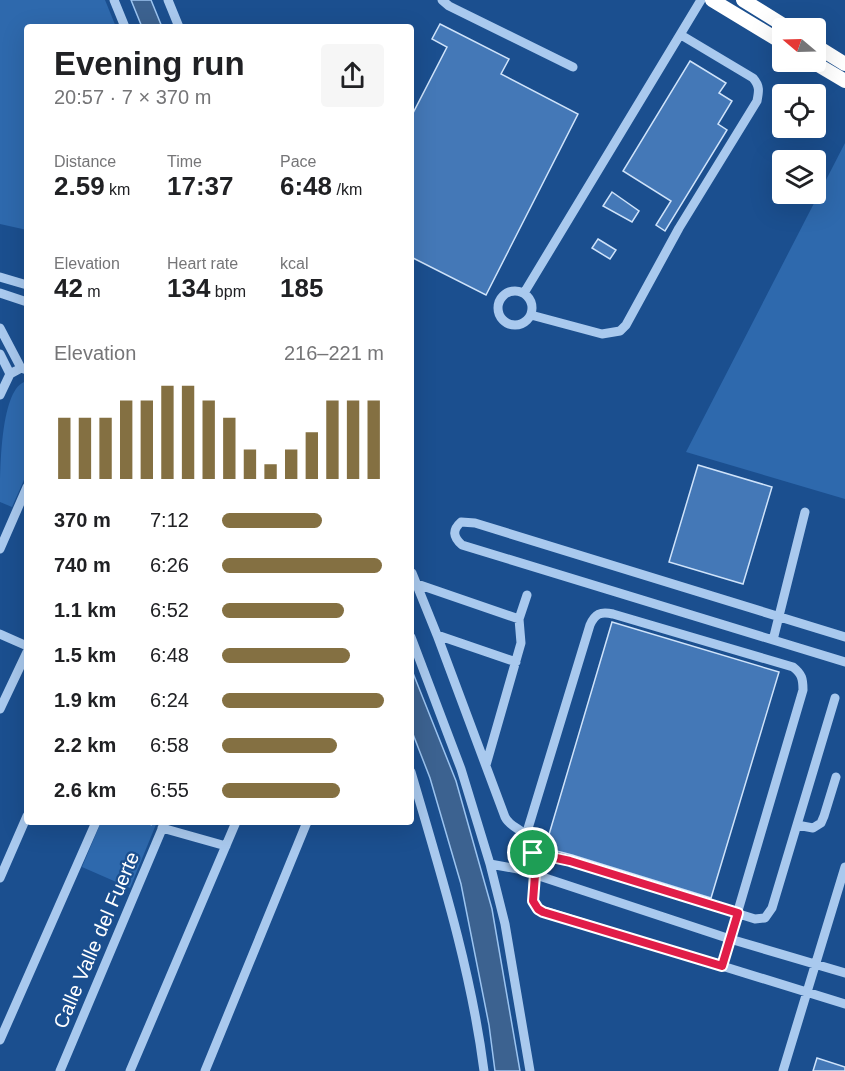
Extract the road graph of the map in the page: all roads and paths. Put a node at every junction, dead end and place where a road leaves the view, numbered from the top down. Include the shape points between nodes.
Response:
1 (114, 0) edge
2 (168, 0) edge
3 (442, 0) edge
4 (701, 0) edge
5 (712, 0) edge
6 (743, 0) edge
7 (772, 18) edge
8 (124, 24) edge
9 (178, 24) edge
10 (681, 35) junction
11 (772, 36) edge
12 (826, 52) edge
13 (845, 64) edge
14 (573, 67) dead end
15 (826, 70) edge
16 (845, 81) edge
17 (2, 277) edge
18 (24, 284) edge
19 (0, 292) edge
20 (524, 293) junction
21 (24, 301) edge
22 (531, 315) junction
23 (0, 328) edge
24 (4, 346) edge
25 (0, 354) edge
26 (24, 369) edge
27 (10, 374) junction
28 (0, 395) edge
29 (24, 494) edge
30 (805, 512) dead end
31 (0, 549) edge
32 (414, 577) edge
33 (417, 584) junction
34 (527, 595) dead end
35 (779, 617) junction
36 (519, 619) junction
37 (0, 634) edge
38 (437, 635) junction
39 (845, 637) edge
40 (773, 640) junction
41 (24, 645) edge
42 (414, 645) edge
43 (24, 658) edge
44 (516, 662) junction
45 (845, 662) edge
46 (835, 698) dead end
47 (0, 706) edge
48 (486, 765) junction
49 (836, 777) dead end
50 (414, 782) edge
51 (24, 823) edge
52 (95, 825) edge
53 (163, 825) edge
54 (235, 825) edge
55 (306, 825) edge
56 (797, 825) junction
57 (526, 836) junction
58 (226, 846) junction
59 (533, 853) junction
60 (490, 864) junction
61 (845, 867) edge
62 (535, 875) junction
63 (0, 878) edge
64 (738, 913) junction
65 (730, 939) junction
66 (816, 964) junction
67 (722, 966) junction
68 (845, 973) edge
69 (807, 992) junction
70 (845, 1004) edge
71 (0, 1040) edge
72 (60, 1071) edge
73 (130, 1071) edge
74 (205, 1071) edge
75 (484, 1071) edge
76 (530, 1071) edge
77 (783, 1071) edge

1 - 8 street
2 - 9 street
3 - 14 street
4 - 10 street
5 - 11 highway
6 - 7 highway
10 - 20 street
10 - 22 street via 753,78 758,83 757,101 620,331 602,334
12 - 13 highway
15 - 16 highway
17 - 18 street
17 - 19 street
19 - 21 street
20 - 22 street via 532,303
20 - 22 street via 507,293 499,302 498,314 511,326 523,324
23 - 24 street
24 - 26 street
25 - 27 street
26 - 27 street
27 - 28 street
29 - 31 street
30 - 35 street
32 - 33 street
33 - 36 street
33 - 38 street
34 - 36 street
35 - 39 street
35 - 40 street
35 - 40 street via 475,523 461,522 454,533 462,545
36 - 44 street via 522,643
37 - 41 street
38 - 44 street
38 - 48 street
40 - 45 street
42 - 60 street via 461,769
43 - 47 street
44 - 48 street
46 - 56 street
48 - 57 street via 507,822
49 - 56 street via 821,823 813,828
50 - 75 street via 475,1008
51 - 63 street
52 - 71 street
53 - 58 street
53 - 72 street, Calle Valle del Fuerte
54 - 58 street
55 - 74 street
56 - 64 street via 769,915 761,920
57 - 59 street
57 - 64 street via 590,625 597,615 613,614 786,664 800,672 803,690
58 - 73 street
59 - 62 street
59 - 64 street
60 - 62 street
60 - 76 street via 505,924
61 - 66 street
62 - 65 street
62 - 67 street via 533,901 543,912
64 - 65 street
65 - 66 street
65 - 67 street
66 - 68 street
66 - 69 street
67 - 69 street
69 - 70 street
69 - 77 street

